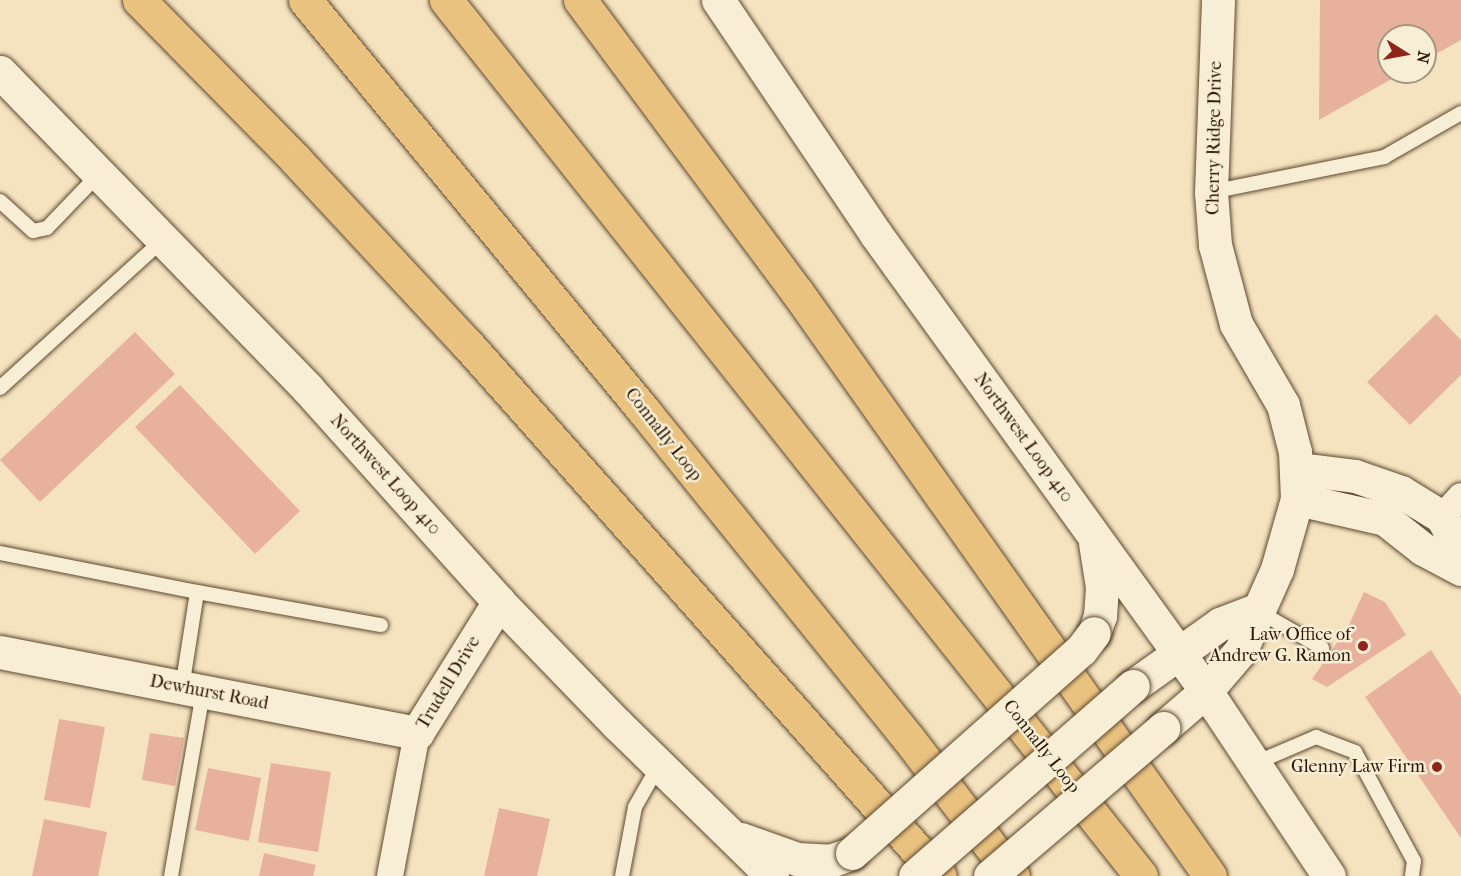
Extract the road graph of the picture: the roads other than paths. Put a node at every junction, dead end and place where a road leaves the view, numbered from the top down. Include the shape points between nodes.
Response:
1 (139, 0) edge
2 (306, 0) edge
3 (446, 0) edge
4 (580, 0) edge
5 (1218, 0) edge
6 (724, 3) edge
7 (0, 72) edge
8 (1461, 113) edge
9 (101, 172) junction
10 (1211, 192) junction
11 (0, 201) edge
12 (164, 238) junction
13 (0, 388) edge
14 (1297, 484) junction
15 (1452, 506) edge
16 (1095, 538) junction
17 (1461, 552) edge
18 (0, 554) edge
19 (1461, 569) edge
20 (197, 592) junction
21 (499, 602) junction
22 (1256, 610) junction
23 (381, 625) dead end
24 (1322, 648) dead end
25 (0, 652) edge
26 (1178, 652) junction
27 (193, 690) junction
28 (1206, 691) junction
29 (417, 733) junction
30 (1253, 764) junction
31 (659, 765) junction
32 (731, 835) junction
33 (171, 876) edge
34 (390, 876) edge
35 (622, 876) edge
36 (772, 876) edge
37 (915, 876) edge
38 (940, 876) edge
39 (990, 876) edge
40 (1013, 876) edge
41 (1141, 876) edge
42 (1210, 876) edge
43 (1329, 876) edge
44 (1412, 876) edge

1 - 38 highway via 296,160 468,345
2 - 40 highway, Connally Loop via 637,401 908,738
3 - 41 highway, Connally Loop
4 - 42 highway via 797,292
5 - 10 main road, Cherry Ridge Drive
6 - 16 main road, Northwest Loop 410 via 875,233
7 - 9 main road, Northwest Loop 410
8 - 10 lane via 1384,157
9 - 11 lane via 47,228 33,231
9 - 12 main road, Northwest Loop 410
10 - 14 main road, Cherry Ridge Drive via 1215,245 1225,293 1236,324 1283,405
12 - 13 lane
12 - 21 main road, Northwest Loop 410 via 308,389
14 - 15 main road via 1379,482
14 - 19 main road via 1385,519 1423,549
14 - 22 main road, Cherry Ridge Drive via 1277,569
15 - 17 main road
16 - 26 main road, Northwest Loop 410
16 - 32 main road, bridge via 1102,587 1100,616 1081,651 852,853 830,861 797,859
18 - 20 lane
20 - 23 lane
20 - 27 lane
21 - 29 main road, Trudell Drive
21 - 31 main road, Northwest Loop 410
22 - 24 lane
22 - 26 main road via 1220,624
22 - 28 main road, Cherry Ridge Drive via 1241,650
25 - 27 main road, Dewhurst Road
26 - 28 main road, Northwest Loop 410
26 - 37 main road, bridge via 1133,686
27 - 29 main road, Dewhurst Road
27 - 33 lane
28 - 30 main road, Northwest Loop 410
28 - 39 main road, Cherry Ridge Drive, bridge
29 - 34 street, Trudell Drive
30 - 43 main road, Northwest Loop 410
30 - 44 lane via 1316,736 1355,752 1414,861
31 - 32 main road, Northwest Loop 410
31 - 35 lane via 635,807
32 - 36 main road, Northwest Loop 410

